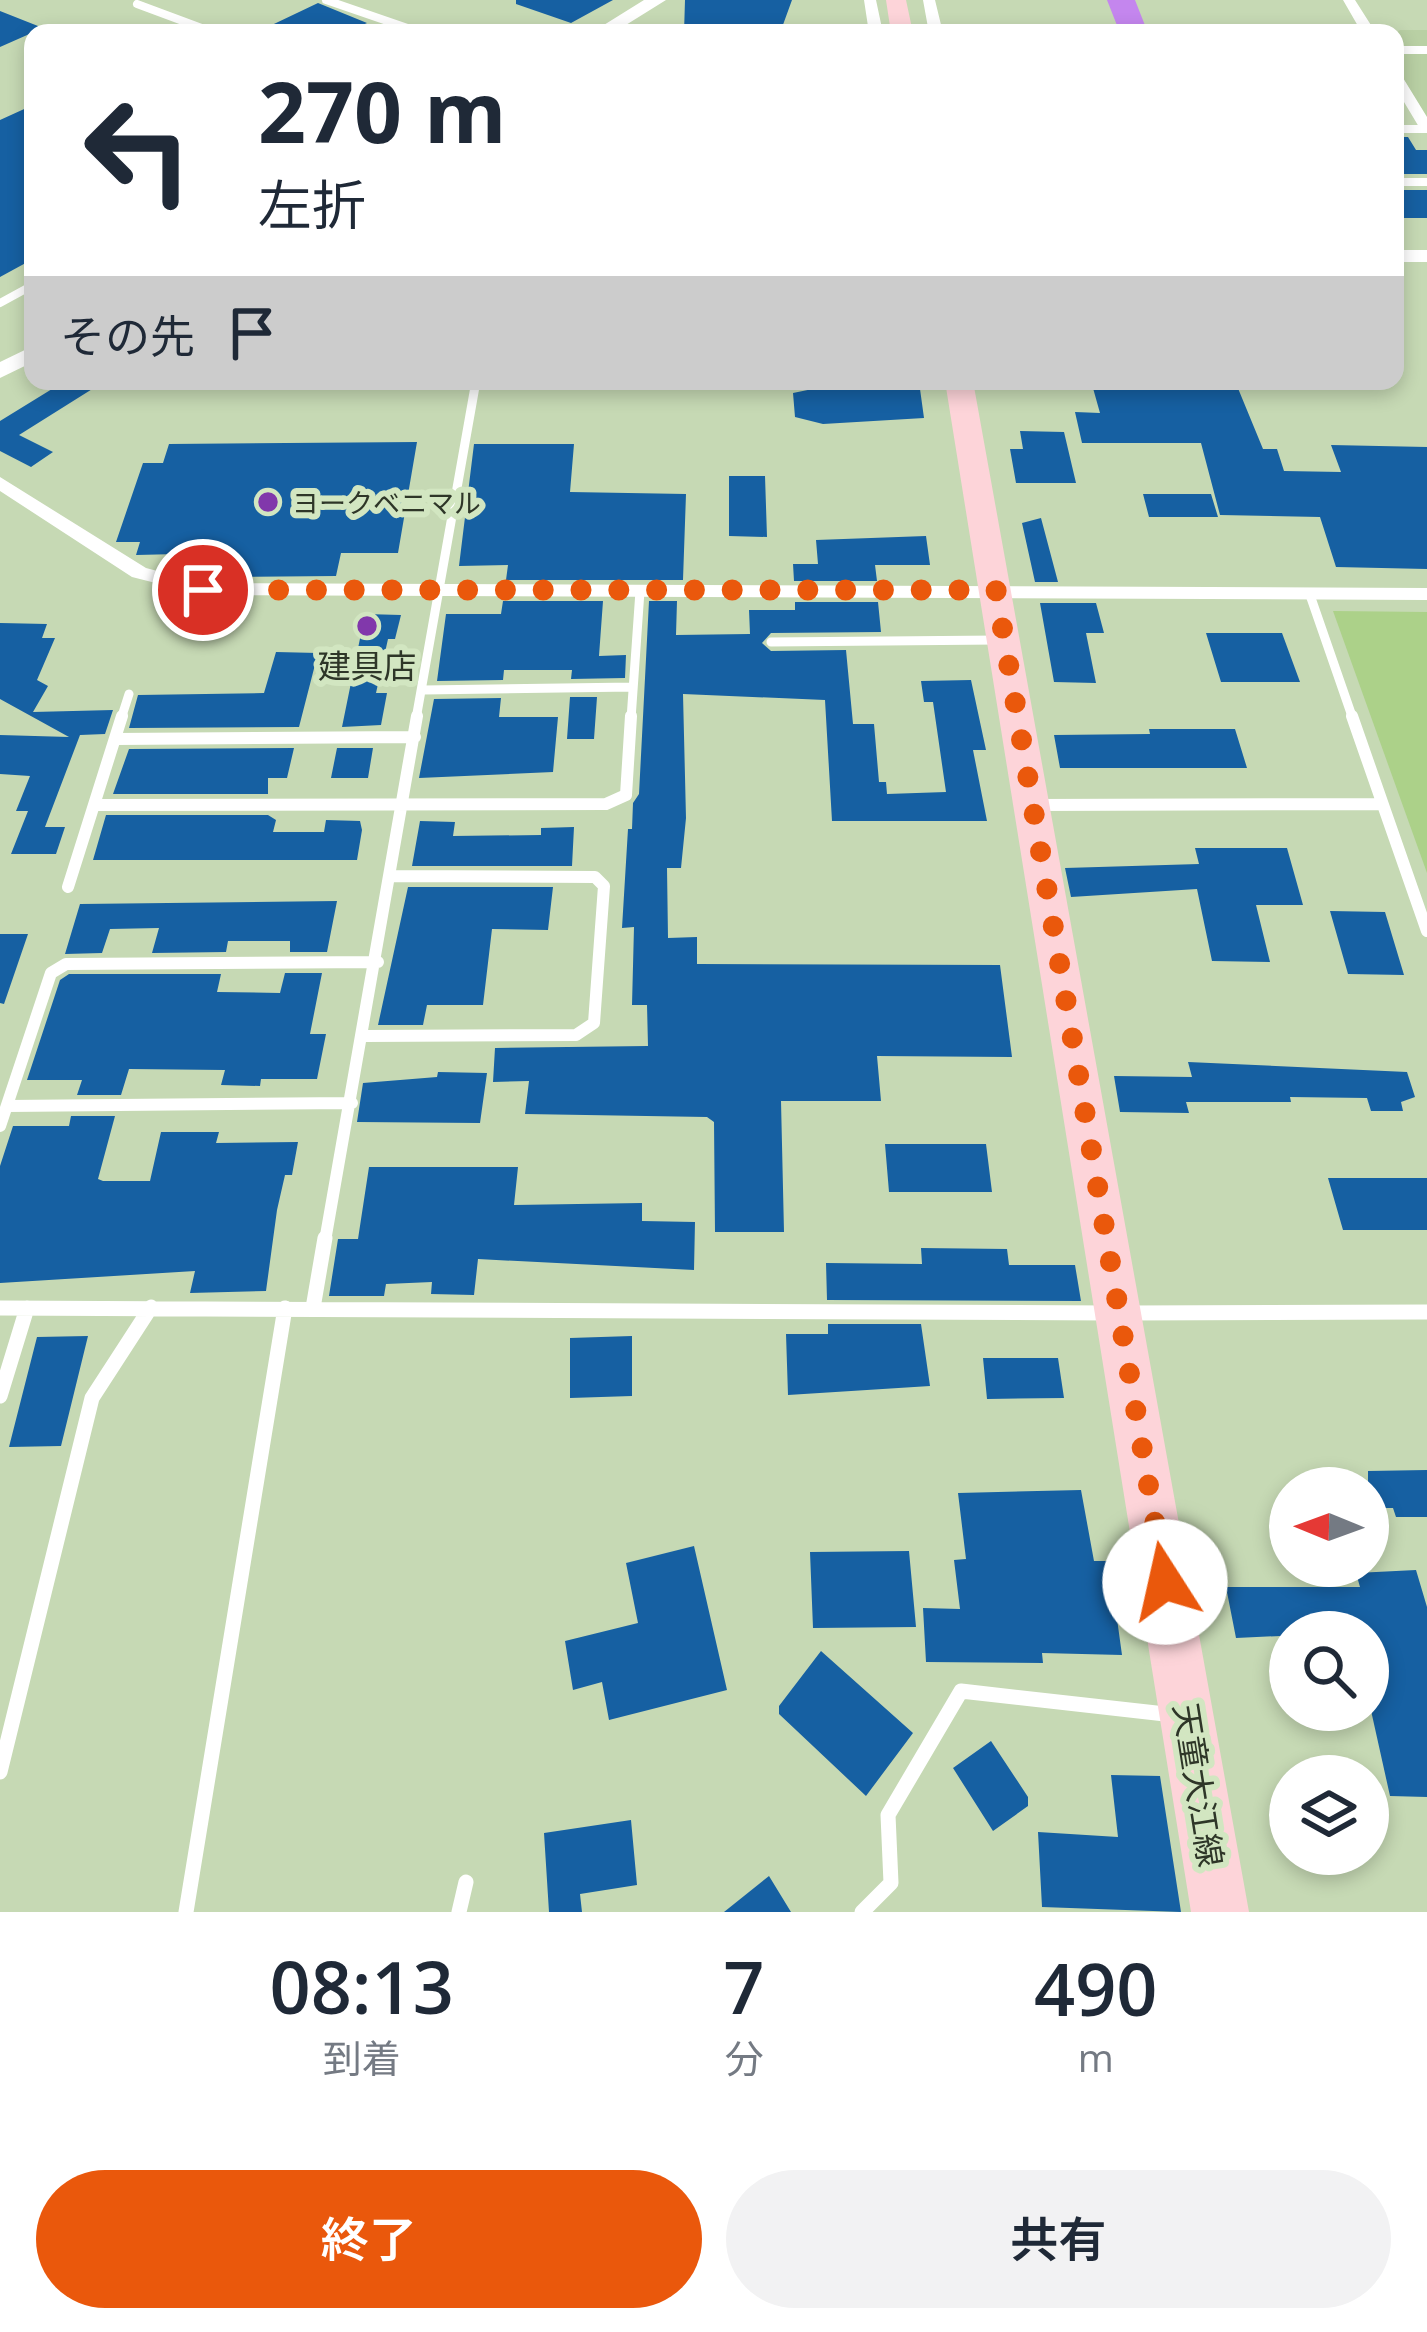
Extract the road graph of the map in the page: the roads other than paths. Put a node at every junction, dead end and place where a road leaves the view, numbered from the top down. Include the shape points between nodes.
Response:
1 (326, 0) edge
2 (645, 2) edge
3 (136, 4) dead end
4 (190, 24) edge
5 (396, 24) edge
6 (613, 24) edge
7 (1404, 92) edge
8 (1427, 129) edge
9 (474, 390) edge
10 (961, 390) edge
11 (0, 483) edge
12 (996, 590) junction
13 (439, 591) junction
14 (640, 591) junction
15 (1427, 594) edge
16 (1310, 595) junction
17 (1004, 640) junction
18 (772, 642) dead end
19 (633, 687) junction
20 (424, 690) junction
21 (129, 694) dead end
22 (415, 737) junction
23 (115, 739) junction
24 (1382, 804) junction
25 (95, 805) junction
26 (404, 805) junction
27 (1033, 805) junction
28 (393, 876) junction
29 (68, 887) dead end
30 (1427, 931) edge
31 (377, 962) junction
32 (364, 1036) junction
33 (352, 1103) junction
34 (7, 1106) junction
35 (0, 1126) edge
36 (151, 1307) junction
37 (285, 1307) junction
38 (0, 1308) edge
39 (27, 1308) junction
40 (313, 1308) junction
41 (1427, 1312) edge
42 (1118, 1313) junction
43 (0, 1396) edge
44 (1188, 1717) junction
45 (0, 1772) edge
46 (466, 1882) dead end
47 (186, 1912) edge
48 (459, 1912) edge
49 (862, 1912) edge
50 (1220, 1912) edge

1 - 5 lane
2 - 6 street
3 - 4 lane
7 - 8 street
9 - 13 lane
10 - 12 main road, 天童大江線
11 - 13 street via 109,556 176,586
12 - 14 street
12 - 16 street
12 - 17 main road, 天童大江線
13 - 14 street
13 - 20 lane
14 - 19 lane
15 - 16 street
16 - 24 lane
17 - 18 lane
17 - 27 main road, 天童大江線
19 - 20 lane
19 - 26 lane via 626,794 606,804
20 - 22 lane
21 - 23 lane
22 - 23 lane
22 - 26 lane
23 - 25 lane
24 - 27 lane
24 - 30 lane
25 - 26 lane
25 - 29 lane
26 - 28 lane
27 - 42 main road, 天童大江線
28 - 31 lane
28 - 32 lane via 595,877 604,886 594,1022 576,1035
31 - 32 lane
31 - 34 lane via 66,964 51,974
32 - 33 lane
33 - 34 lane
33 - 40 lane
34 - 35 lane
36 - 37 lane
36 - 39 lane
36 - 45 lane via 92,1398
37 - 40 lane
37 - 47 lane
38 - 39 lane
39 - 43 lane
40 - 42 lane
41 - 42 lane
42 - 44 main road, 天童大江線
44 - 49 lane via 961,1691 888,1815 891,1883
44 - 50 main road, 天童大江線
46 - 48 lane

